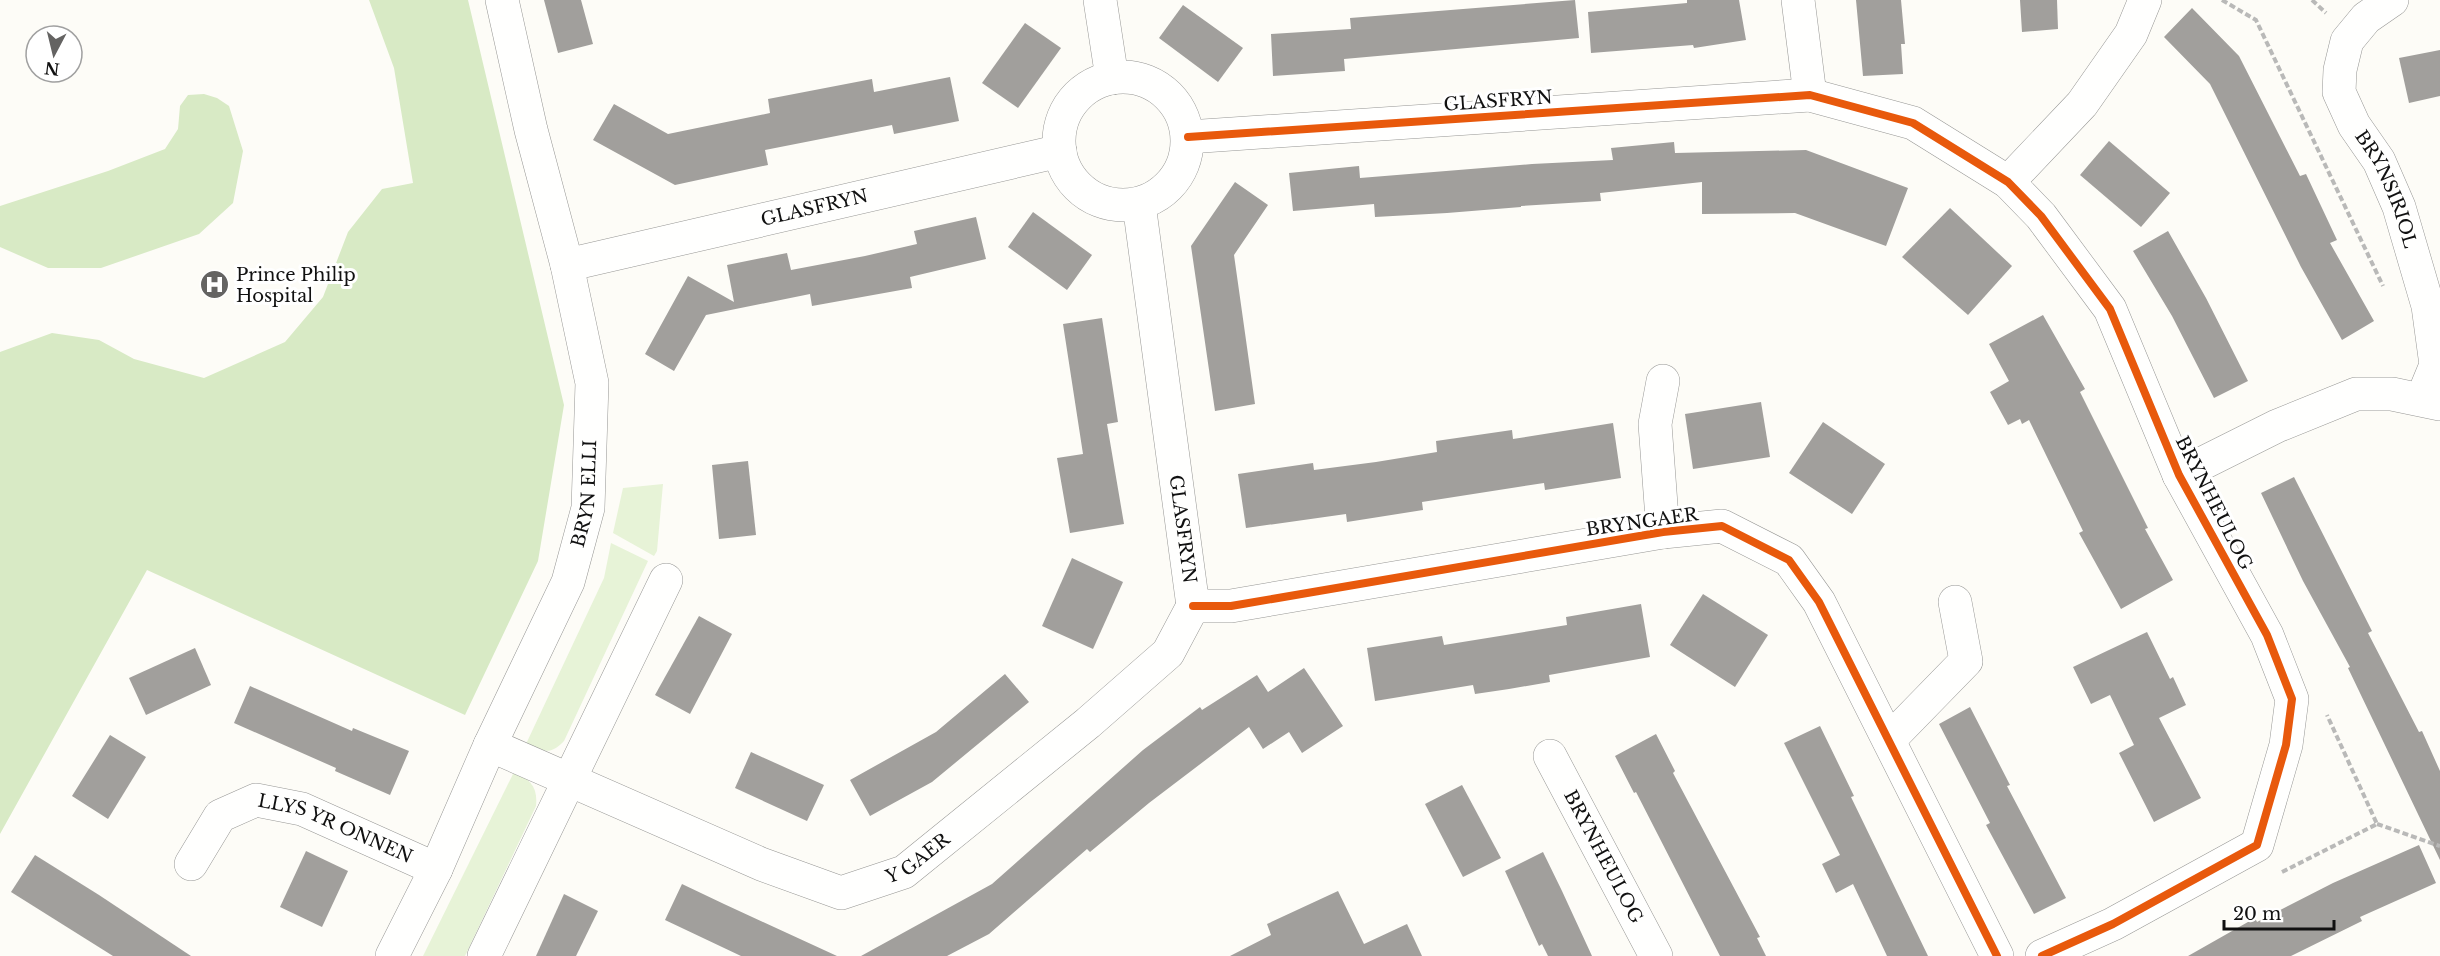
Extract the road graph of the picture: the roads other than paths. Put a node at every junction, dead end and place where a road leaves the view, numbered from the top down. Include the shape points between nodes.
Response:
1 (502, 0) edge
2 (1100, 0) edge
3 (1798, 0) edge
4 (2145, 0) edge
5 (2392, 0) edge
6 (1112, 78) junction
7 (1810, 95) junction
8 (1188, 137) junction
9 (1060, 151) junction
10 (2008, 182) junction
11 (1139, 204) junction
12 (567, 264) junction
13 (2438, 365) edge
14 (1663, 381) dead end
15 (2431, 401) edge
16 (2179, 476) junction
17 (1664, 532) junction
18 (666, 580) dead end
19 (1955, 602) dead end
20 (1193, 606) junction
21 (1889, 740) junction
22 (490, 745) junction
23 (1550, 756) dead end
24 (571, 779) junction
25 (191, 864) dead end
26 (436, 869) junction
27 (392, 956) edge
28 (484, 956) edge
29 (1656, 956) edge
30 (1997, 956) edge
31 (2042, 956) edge

1 - 12 street, BRYN ELLI
2 - 6 street
3 - 7 street
4 - 10 street via 2132,34 2082,104
5 - 13 street, BRYNSIRIOL via 2366,18 2347,41 2339,92 2354,125 2379,161 2399,207 2428,306
6 - 8 street via 1143,79 1163,90 1178,107
6 - 9 street via 1098,81 1073,99 1062,118
7 - 8 street, GLASFRYN
7 - 10 street, BRYNHEULOG via 1913,123
8 - 11 street via 1185,159 1175,180 1159,195
9 - 11 street via 1064,169 1077,187 1096,201 1118,206
9 - 12 street, GLASFRYN
10 - 16 street, BRYNHEULOG via 2041,216 2110,309
11 - 20 street, GLASFRYN
12 - 22 street, BRYN ELLI via 592,383 588,508 568,582
13 - 15 street, BRYNSIRIOL
14 - 17 street via 1655,424
15 - 16 street via 2391,394 2356,394 2277,426
16 - 31 street, BRYNHEULOG via 2267,635 2292,699 2286,745 2257,845 2113,924
17 - 20 street, BRYNGAER via 1231,606
17 - 21 street, BRYNGAER via 1722,526 1789,560 1819,602
18 - 24 street
19 - 21 street via 1966,661
20 - 24 street, Y GAER via 1168,653 1088,723 904,872 841,892 761,864
21 - 30 street, BRYNGAER
22 - 24 street, Y GAER
22 - 26 street, BRYN ELLI
23 - 29 street, BRYNHEULOG
24 - 28 street
25 - 26 street, LLYS YR ONNEN via 220,816 256,800 302,809
26 - 27 street, BRYN ELLI

